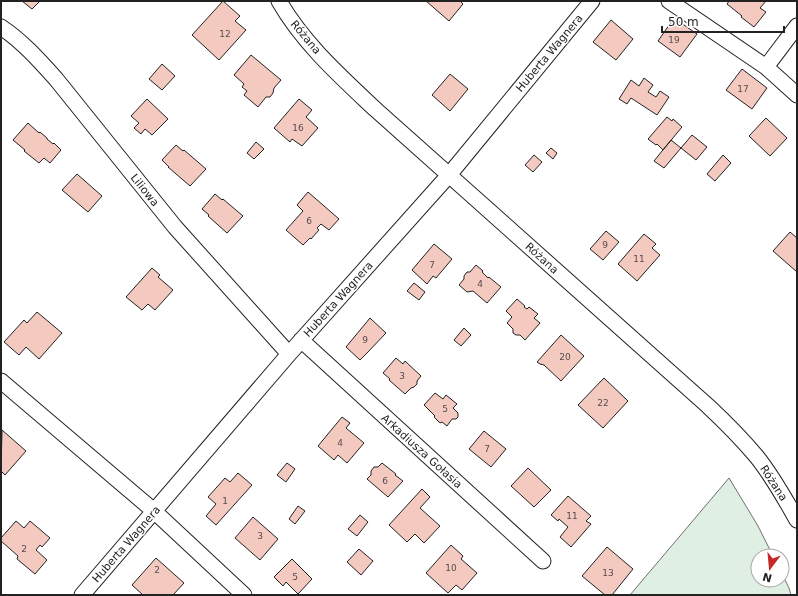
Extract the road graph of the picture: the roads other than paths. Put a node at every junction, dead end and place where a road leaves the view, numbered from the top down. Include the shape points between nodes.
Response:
1 (279, 1) edge
2 (592, 1) edge
3 (669, 1) edge
4 (797, 26) edge
5 (1, 27) edge
6 (766, 67) junction
7 (797, 95) edge
8 (449, 174) junction
9 (300, 340) junction
10 (289, 354) junction
11 (1, 381) edge
12 (154, 511) junction
13 (797, 520) edge
14 (543, 561) dead end
15 (82, 595) edge
16 (244, 595) edge

1 - 8 street, Różana via 306,39 338,74
2 - 8 street, Huberta Wagnera
3 - 6 street
4 - 6 street
5 - 10 street, Liliowa via 38,59 175,226
6 - 7 street
8 - 9 street, Huberta Wagnera
8 - 13 street, Różana via 708,406 757,457
9 - 10 street, Huberta Wagnera
9 - 14 street, Arkadiusza Gołasia
10 - 12 street, Huberta Wagnera
11 - 12 street
12 - 15 street, Huberta Wagnera
12 - 16 street

